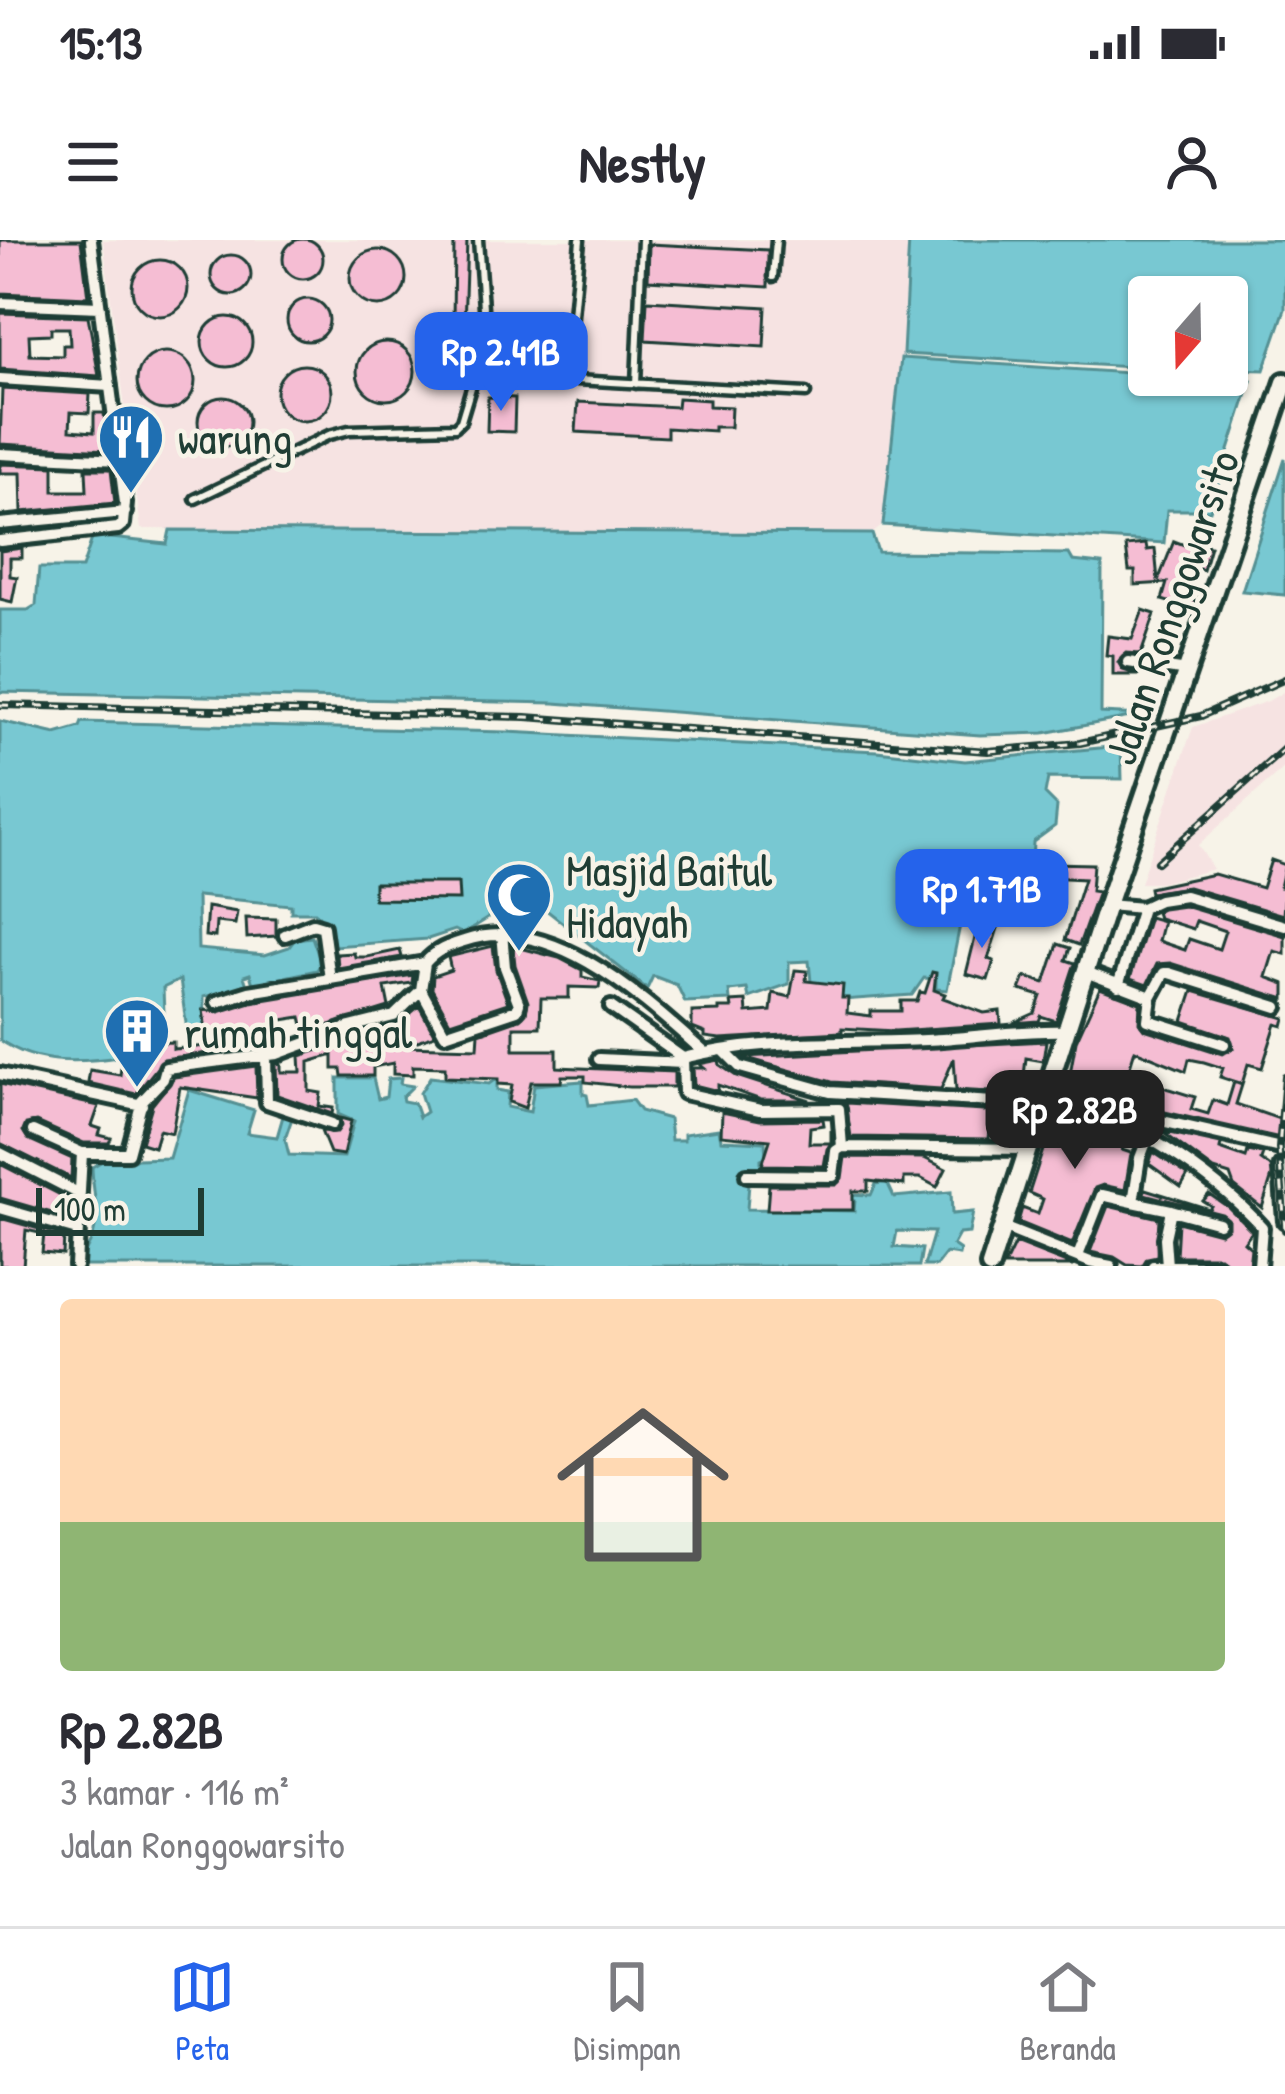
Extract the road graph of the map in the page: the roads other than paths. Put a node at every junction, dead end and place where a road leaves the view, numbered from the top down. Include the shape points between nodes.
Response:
1 (91, 240) edge
2 (478, 240) edge
3 (580, 240) edge
4 (642, 240) edge
5 (776, 240) edge
6 (773, 278) dead end
7 (0, 303) edge
8 (100, 308) junction
9 (488, 375) junction
10 (0, 379) edge
11 (567, 380) junction
12 (1285, 382) edge
13 (636, 384) junction
14 (110, 386) junction
15 (806, 393) dead end
16 (0, 454) edge
17 (119, 460) junction
18 (195, 499) dead end
19 (125, 512) junction
20 (0, 524) edge
21 (0, 542) edge
22 (1128, 662) dead end
23 (1187, 671) junction
24 (1107, 905) junction
25 (1142, 908) junction
26 (1285, 926) edge
27 (502, 933) junction
28 (285, 935) dead end
29 (425, 963) junction
30 (1086, 972) junction
31 (330, 979) junction
32 (1118, 986) junction
33 (421, 990) junction
34 (1151, 997) junction
35 (217, 1002) dead end
36 (610, 1007) dead end
37 (1277, 1007) dead end
38 (1067, 1031) junction
39 (1224, 1044) dead end
40 (725, 1052) junction
41 (705, 1053) junction
42 (266, 1056) junction
43 (599, 1058) dead end
44 (683, 1060) junction
45 (7, 1076) edge
46 (1045, 1100) junction
47 (142, 1105) junction
48 (1091, 1105) junction
49 (332, 1124) dead end
50 (33, 1131) dead end
51 (1285, 1135) edge
52 (1148, 1137) junction
53 (842, 1147) junction
54 (1029, 1149) junction
55 (1283, 1149) edge
56 (0, 1153) edge
57 (82, 1153) junction
58 (1283, 1167) edge
59 (747, 1175) dead end
60 (78, 1193) junction
61 (1133, 1202) junction
62 (0, 1208) edge
63 (1171, 1210) junction
64 (1285, 1221) edge
65 (1219, 1223) dead end
66 (1005, 1228) junction
67 (76, 1230) junction
68 (1078, 1256) junction
69 (76, 1266) edge
70 (990, 1266) edge
71 (1111, 1266) edge
72 (1153, 1266) edge
73 (1166, 1266) edge
74 (1218, 1266) edge
75 (1259, 1266) edge

1 - 8 street
2 - 9 lane
3 - 11 lane
4 - 13 lane
5 - 6 lane
7 - 8 street
8 - 14 street
9 - 11 lane
9 - 18 lane via 473,381 455,427 329,435
10 - 14 street
11 - 13 lane
12 - 23 main road, Jalan Ronggowarsito
13 - 15 lane
14 - 17 street
16 - 17 street
17 - 19 street
19 - 20 street
19 - 21 street via 118,528
22 - 23 street
23 - 24 main road, Jalan Ronggowarsito
24 - 25 street
24 - 30 main road, Jalan Ronggowarsito
25 - 26 street via 1191,897
25 - 32 street
27 - 29 street via 444,947
27 - 33 street via 518,1010 445,1034
27 - 41 street via 597,968
28 - 31 street via 323,927
29 - 31 street
29 - 33 street
30 - 32 street
30 - 38 main road, Jalan Ronggowarsito
31 - 35 street
32 - 34 street
33 - 42 street via 394,1016
34 - 37 street via 1169,973
34 - 39 street via 1148,1020
36 - 44 street
38 - 40 street via 781,1042
38 - 46 main road, Jalan Ronggowarsito
40 - 41 street
40 - 46 street via 740,1067 817,1090
41 - 44 street
42 - 47 street via 167,1067
42 - 49 street via 267,1102
43 - 44 street
44 - 53 street via 683,1093 760,1110 839,1109
45 - 47 street
46 - 48 street
46 - 54 main road, Jalan Ronggowarsito
47 - 57 street via 128,1153
48 - 52 street
48 - 55 street
50 - 57 street
51 - 55 street
52 - 61 street
52 - 75 street via 1200,1170 1262,1227
53 - 54 street
53 - 59 street via 834,1175
54 - 66 main road, Jalan Ronggowarsito
55 - 58 street
56 - 60 street
57 - 60 street
58 - 64 street
60 - 67 street
61 - 63 street
61 - 68 street via 1102,1195
62 - 67 street
63 - 65 street
63 - 73 street
66 - 68 street
66 - 70 main road, Jalan Ronggowarsito
67 - 69 street
68 - 71 street
72 - 73 street
73 - 74 street

